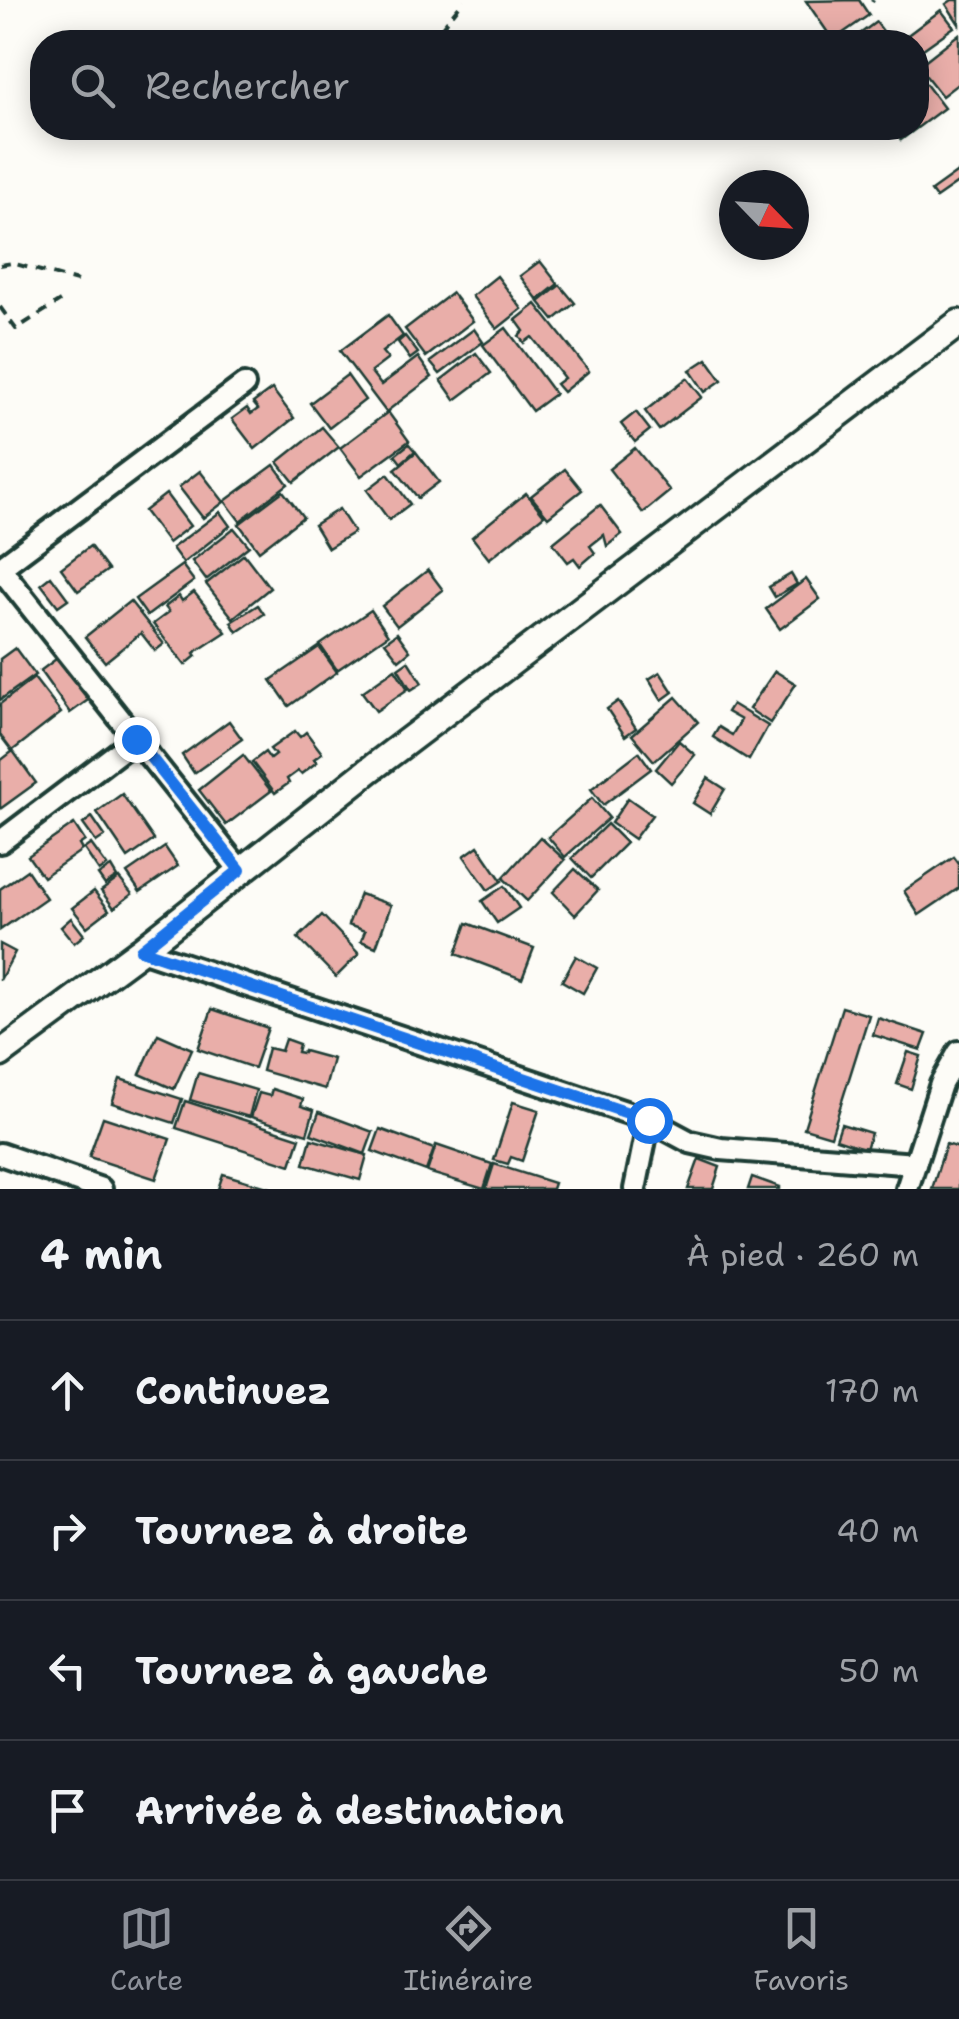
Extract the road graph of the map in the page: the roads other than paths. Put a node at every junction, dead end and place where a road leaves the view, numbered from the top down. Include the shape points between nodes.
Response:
1 (959, 323) edge
2 (244, 385) dead end
3 (136, 739) junction
4 (0, 842) edge
5 (240, 870) junction
6 (141, 950) junction
7 (959, 1052) edge
8 (0, 1054) edge
9 (649, 1120) junction
10 (0, 1154) edge
11 (915, 1164) junction
12 (100, 1189) edge
13 (635, 1189) edge
14 (907, 1189) edge

1 - 5 street
2 - 3 street via 0,568
3 - 4 street
3 - 5 street
5 - 6 street
6 - 8 street
6 - 9 street
7 - 11 street via 940,1084
9 - 11 street via 690,1142 721,1149
9 - 13 street
10 - 12 street
11 - 14 street

